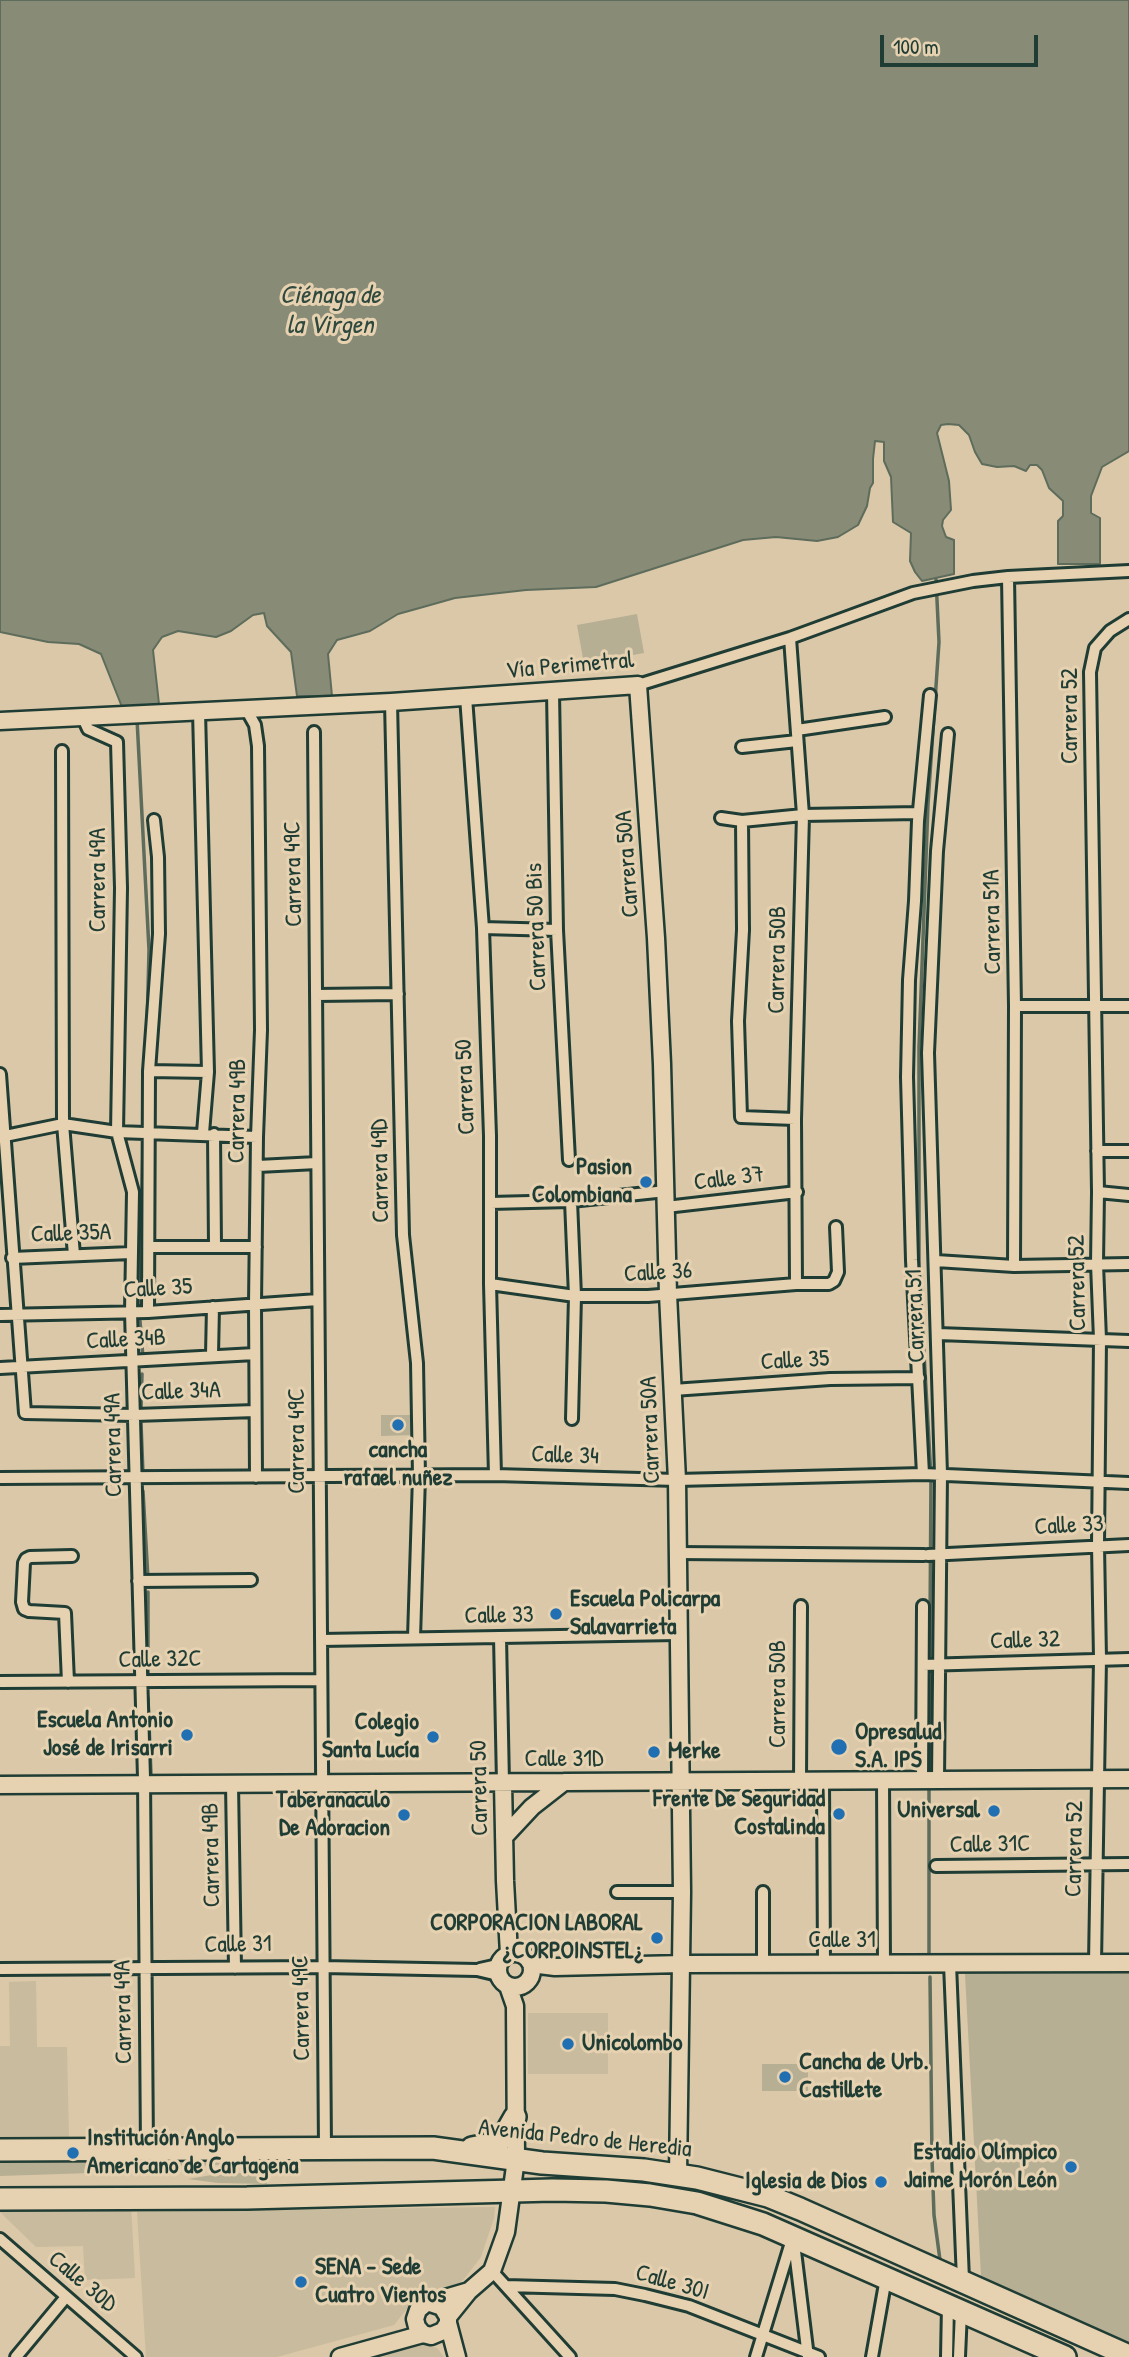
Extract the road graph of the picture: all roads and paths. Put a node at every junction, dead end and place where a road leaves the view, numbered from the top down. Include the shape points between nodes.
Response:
1 (1129, 571) edge
2 (1008, 577) junction
3 (1129, 619) edge
4 (790, 638) junction
5 (638, 685) junction
6 (553, 692) junction
7 (930, 695) dead end
8 (466, 697) junction
9 (391, 702) junction
10 (246, 709) junction
11 (199, 711) junction
12 (885, 717) dead end
13 (83, 718) junction
14 (0, 721) edge
15 (314, 732) dead end
16 (948, 734) dead end
17 (797, 735) junction
18 (742, 747) dead end
19 (62, 751) dead end
20 (918, 813) junction
21 (803, 815) junction
22 (721, 818) dead end
23 (154, 820) dead end
24 (742, 821) junction
25 (483, 928) junction
26 (557, 930) junction
27 (398, 994) junction
28 (316, 995) junction
29 (1015, 1006) junction
30 (1129, 1006) edge
31 (1095, 1007) junction
32 (149, 1071) junction
33 (208, 1072) junction
34 (0, 1074) edge
35 (795, 1119) junction
36 (63, 1124) junction
37 (117, 1132) junction
38 (150, 1134) junction
39 (209, 1134) junction
40 (2, 1136) edge
41 (257, 1137) junction
42 (1097, 1151) junction
43 (1129, 1151) edge
44 (569, 1160) dead end
45 (317, 1163) junction
46 (258, 1166) junction
47 (797, 1192) junction
48 (1098, 1192) junction
49 (1129, 1195) edge
50 (666, 1199) junction
51 (571, 1201) junction
52 (490, 1203) junction
53 (836, 1227) dead end
54 (215, 1246) junction
55 (150, 1247) junction
56 (256, 1247) junction
57 (131, 1253) junction
58 (74, 1255) junction
59 (12, 1258) junction
60 (936, 1261) junction
61 (1097, 1264) junction
62 (1129, 1264) edge
63 (1014, 1266) junction
64 (490, 1284) junction
65 (796, 1284) junction
66 (668, 1294) junction
67 (575, 1296) junction
68 (318, 1300) junction
69 (255, 1304) junction
70 (213, 1307) junction
71 (131, 1312) junction
72 (148, 1312) junction
73 (16, 1314) junction
74 (0, 1315) edge
75 (936, 1337) junction
76 (1100, 1339) junction
77 (919, 1341) junction
78 (1129, 1341) edge
79 (212, 1354) junction
80 (255, 1354) junction
81 (132, 1362) junction
82 (21, 1366) junction
83 (0, 1368) edge
84 (919, 1378) junction
85 (673, 1390) junction
86 (255, 1411) junction
87 (135, 1415) junction
88 (572, 1419) dead end
89 (932, 1474) junction
90 (495, 1475) junction
91 (419, 1476) junction
92 (256, 1477) junction
93 (320, 1477) junction
94 (0, 1478) edge
95 (135, 1479) junction
96 (677, 1480) junction
97 (1100, 1483) junction
98 (1129, 1483) edge
99 (1098, 1545) junction
100 (1129, 1545) edge
101 (677, 1553) junction
102 (933, 1555) junction
103 (72, 1556) dead end
104 (251, 1580) dead end
105 (138, 1581) junction
106 (801, 1606) dead end
107 (923, 1606) dead end
108 (678, 1634) junction
109 (500, 1637) junction
110 (414, 1638) junction
111 (321, 1640) junction
112 (1100, 1659) junction
113 (1129, 1659) edge
114 (931, 1665) junction
115 (321, 1679) junction
116 (142, 1681) junction
117 (0, 1682) edge
118 (68, 1682) junction
119 (1097, 1779) junction
120 (1129, 1779) edge
121 (883, 1780) junction
122 (930, 1780) junction
123 (800, 1781) junction
124 (823, 1781) junction
125 (564, 1782) junction
126 (682, 1782) junction
127 (503, 1783) junction
128 (232, 1784) junction
129 (321, 1784) junction
130 (0, 1785) edge
131 (144, 1785) junction
132 (504, 1837) junction
133 (1129, 1864) edge
134 (1095, 1865) junction
135 (936, 1866) dead end
136 (617, 1892) dead end
137 (682, 1892) junction
138 (763, 1892) dead end
139 (1095, 1963) junction
140 (1129, 1963) edge
141 (682, 1964) junction
142 (763, 1964) junction
143 (824, 1964) junction
144 (884, 1964) junction
145 (950, 1964) junction
146 (514, 1966) junction
147 (323, 1967) junction
148 (235, 1968) junction
149 (0, 1969) edge
150 (145, 1970) junction
151 (515, 2118) junction
152 (325, 2148) junction
153 (147, 2149) junction
154 (443, 2149) junction
155 (0, 2150) edge
156 (516, 2159) junction
157 (678, 2174) junction
158 (512, 2191) junction
159 (0, 2199) edge
160 (793, 2236) junction
161 (0, 2239) edge
162 (492, 2271) junction
163 (886, 2278) junction
164 (963, 2280) junction
165 (506, 2286) junction
166 (469, 2291) junction
167 (66, 2297) junction
168 (430, 2303) junction
169 (954, 2308) junction
170 (415, 2319) junction
171 (448, 2320) junction
172 (429, 2335) junction
173 (763, 2336) junction
174 (388, 2342) junction
175 (808, 2355) edge
176 (1129, 2356) edge
177 (16, 2357) edge
178 (136, 2357) edge
179 (340, 2357) edge
180 (456, 2357) edge
181 (570, 2357) edge
182 (757, 2357) edge
183 (819, 2357) edge
184 (872, 2357) edge
185 (947, 2357) edge
186 (959, 2357) edge
187 (1065, 2357) edge

1 - 2 street, Vía Perimetral
2 - 4 street, Vía Perimetral via 913,593
2 - 29 street, Carrera 51A
3 - 31 street, Carrera 52 via 1095,648 1090,672
4 - 5 street, Vía Perimetral
4 - 17 street, Carrera 50B
5 - 6 street, Vía Perimetral
5 - 50 street, Carrera 50A via 657,950
6 - 8 street, Vía Perimetral
6 - 26 street, Carrera 50 Bis
7 - 20 street
8 - 9 street, Vía Perimetral
8 - 25 street, Carrera 50
9 - 10 street, Vía Perimetral
9 - 27 street, Carrera 49D
10 - 11 street, Vía Perimetral
10 - 41 street, Carrera 49B via 255,725 258,746 261,1030
11 - 13 street, Vía Perimetral
11 - 33 street
12 - 17 street
13 - 14 street, Vía Perimetral
13 - 37 street, Carrera 49A via 88,729 117,742 121,888
15 - 28 street, Carrera 49C
16 - 60 street, Carrera 51 via 937,851 928,1053
17 - 18 street
17 - 21 street, Carrera 50B
19 - 36 street
20 - 21 street
20 - 77 street via 907,1077
21 - 24 street
21 - 35 street, Carrera 50B
22 - 24 street
23 - 32 street via 159,934
24 - 35 street via 741,1117
25 - 26 street
25 - 52 street, Carrera 50
26 - 44 street, Carrera 50 Bis
27 - 28 street
27 - 91 street, Carrera 49D via 403,1235 417,1363
28 - 45 street, Carrera 49C
29 - 31 street
29 - 63 street, Carrera 51A
30 - 31 street
31 - 42 street, Carrera 52
32 - 33 street
32 - 38 street
33 - 39 street
34 - 40 street
35 - 47 street, Carrera 50B
36 - 37 street
36 - 40 street
36 - 58 street
37 - 38 street
37 - 57 street, Carrera 49A via 133,1192
38 - 39 street
38 - 55 street
39 - 41 street
39 - 54 street
40 - 59 street
41 - 46 street, Carrera 49B
42 - 43 street
42 - 48 street, Carrera 52
45 - 46 street
45 - 68 street, Carrera 49C
46 - 56 street, Carrera 49B
47 - 50 street, Calle 37
47 - 65 street, Carrera 50B
48 - 49 street
48 - 61 street, Carrera 52
50 - 51 street, Calle 37
50 - 66 street, Carrera 50A
51 - 52 street, Calle 37
51 - 67 street
52 - 64 street, Carrera 50
53 - 65 street, Calle 36 via 838,1272 834,1281
54 - 55 street
54 - 56 street
55 - 72 street
56 - 69 street, Carrera 49B
57 - 58 street, Calle 35A
57 - 71 street, Carrera 49A
58 - 59 street, Calle 35A
59 - 73 street
60 - 63 street
60 - 75 street, Carrera 51
61 - 62 street
61 - 63 street
61 - 76 street, Carrera 52
64 - 67 street, Calle 36
64 - 90 street, Carrera 50
65 - 66 street, Calle 36
66 - 67 street, Calle 36
66 - 85 street, Carrera 50A
67 - 88 street
68 - 69 street, Calle 35
68 - 93 street, Carrera 49C
69 - 70 street, Calle 35
69 - 80 street, Carrera 49B
70 - 72 street, Calle 35
70 - 79 street
71 - 72 street, Calle 35
71 - 73 street, Calle 35
71 - 81 street, Carrera 49A
73 - 74 street, Calle 35
73 - 82 street
75 - 76 street
75 - 77 street
75 - 89 street, Carrera 51
76 - 78 street
76 - 97 street, Carrera 52
77 - 84 street
79 - 80 street, Calle 34B
79 - 81 street, Calle 34B
80 - 86 street, Carrera 49B
81 - 82 street, Calle 34B
81 - 87 street, Carrera 49A
82 - 83 street, Calle 34B
82 - 87 street, Calle 34A via 24,1413
84 - 85 street, Calle 35
84 - 89 street
85 - 96 street, Carrera 50A
86 - 87 street, Calle 34A
86 - 92 street, Carrera 49B
87 - 95 street, Carrera 49A
89 - 96 street, Calle 34
89 - 97 street, Calle 34
89 - 102 street, Carrera 51
90 - 91 street, Calle 34
90 - 96 street, Calle 34
91 - 93 street, Calle 34
91 - 110 street, Carrera 49D
92 - 93 street, Calle 34
92 - 95 street, Calle 34
93 - 111 street, Carrera 49C
94 - 95 street, Calle 34
95 - 105 street, Carrera 49A
96 - 101 street, Carrera 50A
97 - 98 street, Calle 34
97 - 99 street, Carrera 52
99 - 100 street, Calle 33
99 - 102 street, Calle 33
99 - 112 street, Carrera 52
101 - 102 street, Calle 33
101 - 108 street, Carrera 50A
102 - 114 street, Carrera 51
103 - 118 street via 26,1559 22,1602 29,1611 65,1614
104 - 105 street
105 - 116 street, Carrera 49A
106 - 123 street, Carrera 50B
107 - 114 street, Carrera 51
108 - 109 street, Calle 33
108 - 126 street, Carrera 50A
109 - 110 street, Calle 33
109 - 127 street, Carrera 50
110 - 111 street, Calle 33
111 - 115 street, Carrera 49C
112 - 113 street, Calle 32
112 - 114 street, Calle 32
112 - 119 street, Carrera 52
114 - 122 street, Carrera 51
114 - 122 street, Carrera 51
115 - 116 street, Calle 32C
115 - 129 street, Carrera 49C
116 - 118 street, Calle 32C
116 - 131 street, Carrera 49A
117 - 118 street, Calle 32C
119 - 120 street, Calle 31D
119 - 122 street, Calle 31D
119 - 134 street, Carrera 52
121 - 122 street, Calle 31D
121 - 124 street, Calle 31D
121 - 144 street
123 - 124 street, Calle 31D
123 - 126 street, Calle 31D
124 - 143 street
125 - 126 street, Calle 31D
125 - 127 street, Calle 31D
125 - 132 street
126 - 137 street, Carrera 50A
127 - 129 street, Calle 31D
127 - 132 street, Carrera 50
128 - 129 street, Calle 31D
128 - 131 street, Calle 31D
128 - 148 street, Carrera 49B
129 - 147 street, Carrera 49C
130 - 131 street, Calle 31D
131 - 150 street, Carrera 49A
132 - 146 street, Carrera 50
133 - 134 street, Calle 31C
134 - 135 street, Calle 31C
134 - 139 street, Carrera 52
136 - 137 street
137 - 141 street, Carrera 50A
138 - 142 street
139 - 140 street, Calle 31
139 - 145 street, Calle 31
141 - 142 street, Calle 31
141 - 146 street, Calle 31
141 - 157 street, Carrera 50A
142 - 143 street, Calle 31
143 - 144 street, Calle 31
144 - 145 street, Calle 31
145 - 164 street
146 - 147 street, Calle 31 via 477,1970
146 - 151 street
147 - 148 street, Calle 31
147 - 152 street, Carrera 49C
148 - 150 street, Calle 31
149 - 150 street, Calle 31
150 - 153 street, Carrera 49A
151 - 154 highway via 507,2134 492,2144
151 - 156 street
152 - 153 highway, Avenida Pedro de Heredia
152 - 154 highway, Avenida Pedro de Heredia
153 - 155 highway, Avenida Pedro de Heredia
154 - 156 highway, Avenida Pedro de Heredia
156 - 157 highway, Avenida Pedro de Heredia
156 - 158 street
157 - 164 highway, Avenida Pedro de Heredia via 768,2196
158 - 159 highway, Avenida Pedro de Heredia
158 - 160 highway, Avenida Pedro de Heredia via 606,2191 669,2197
158 - 162 street via 506,2232
160 - 163 highway, Avenida Pedro de Heredia
160 - 173 street
160 - 175 street
161 - 167 street, Calle 30D
162 - 165 street
162 - 166 street
163 - 169 highway, Avenida Pedro de Heredia
163 - 184 street
164 - 176 highway, Avenida Pedro de Heredia
165 - 173 street, Calle 30I via 615,2289 689,2306
165 - 181 street
166 - 168 street
166 - 171 street
167 - 177 street
167 - 178 street, Calle 30D
168 - 170 street via 421,2306
168 - 171 street via 440,2305
169 - 185 street
169 - 186 street
169 - 187 highway, Avenida Pedro de Heredia
170 - 172 street via 417,2327
170 - 174 street
171 - 172 street via 443,2331
171 - 180 street
172 - 174 street
172 - 180 street
173 - 175 street, Calle 30I
173 - 182 street
174 - 179 street
175 - 183 street, Calle 30I

